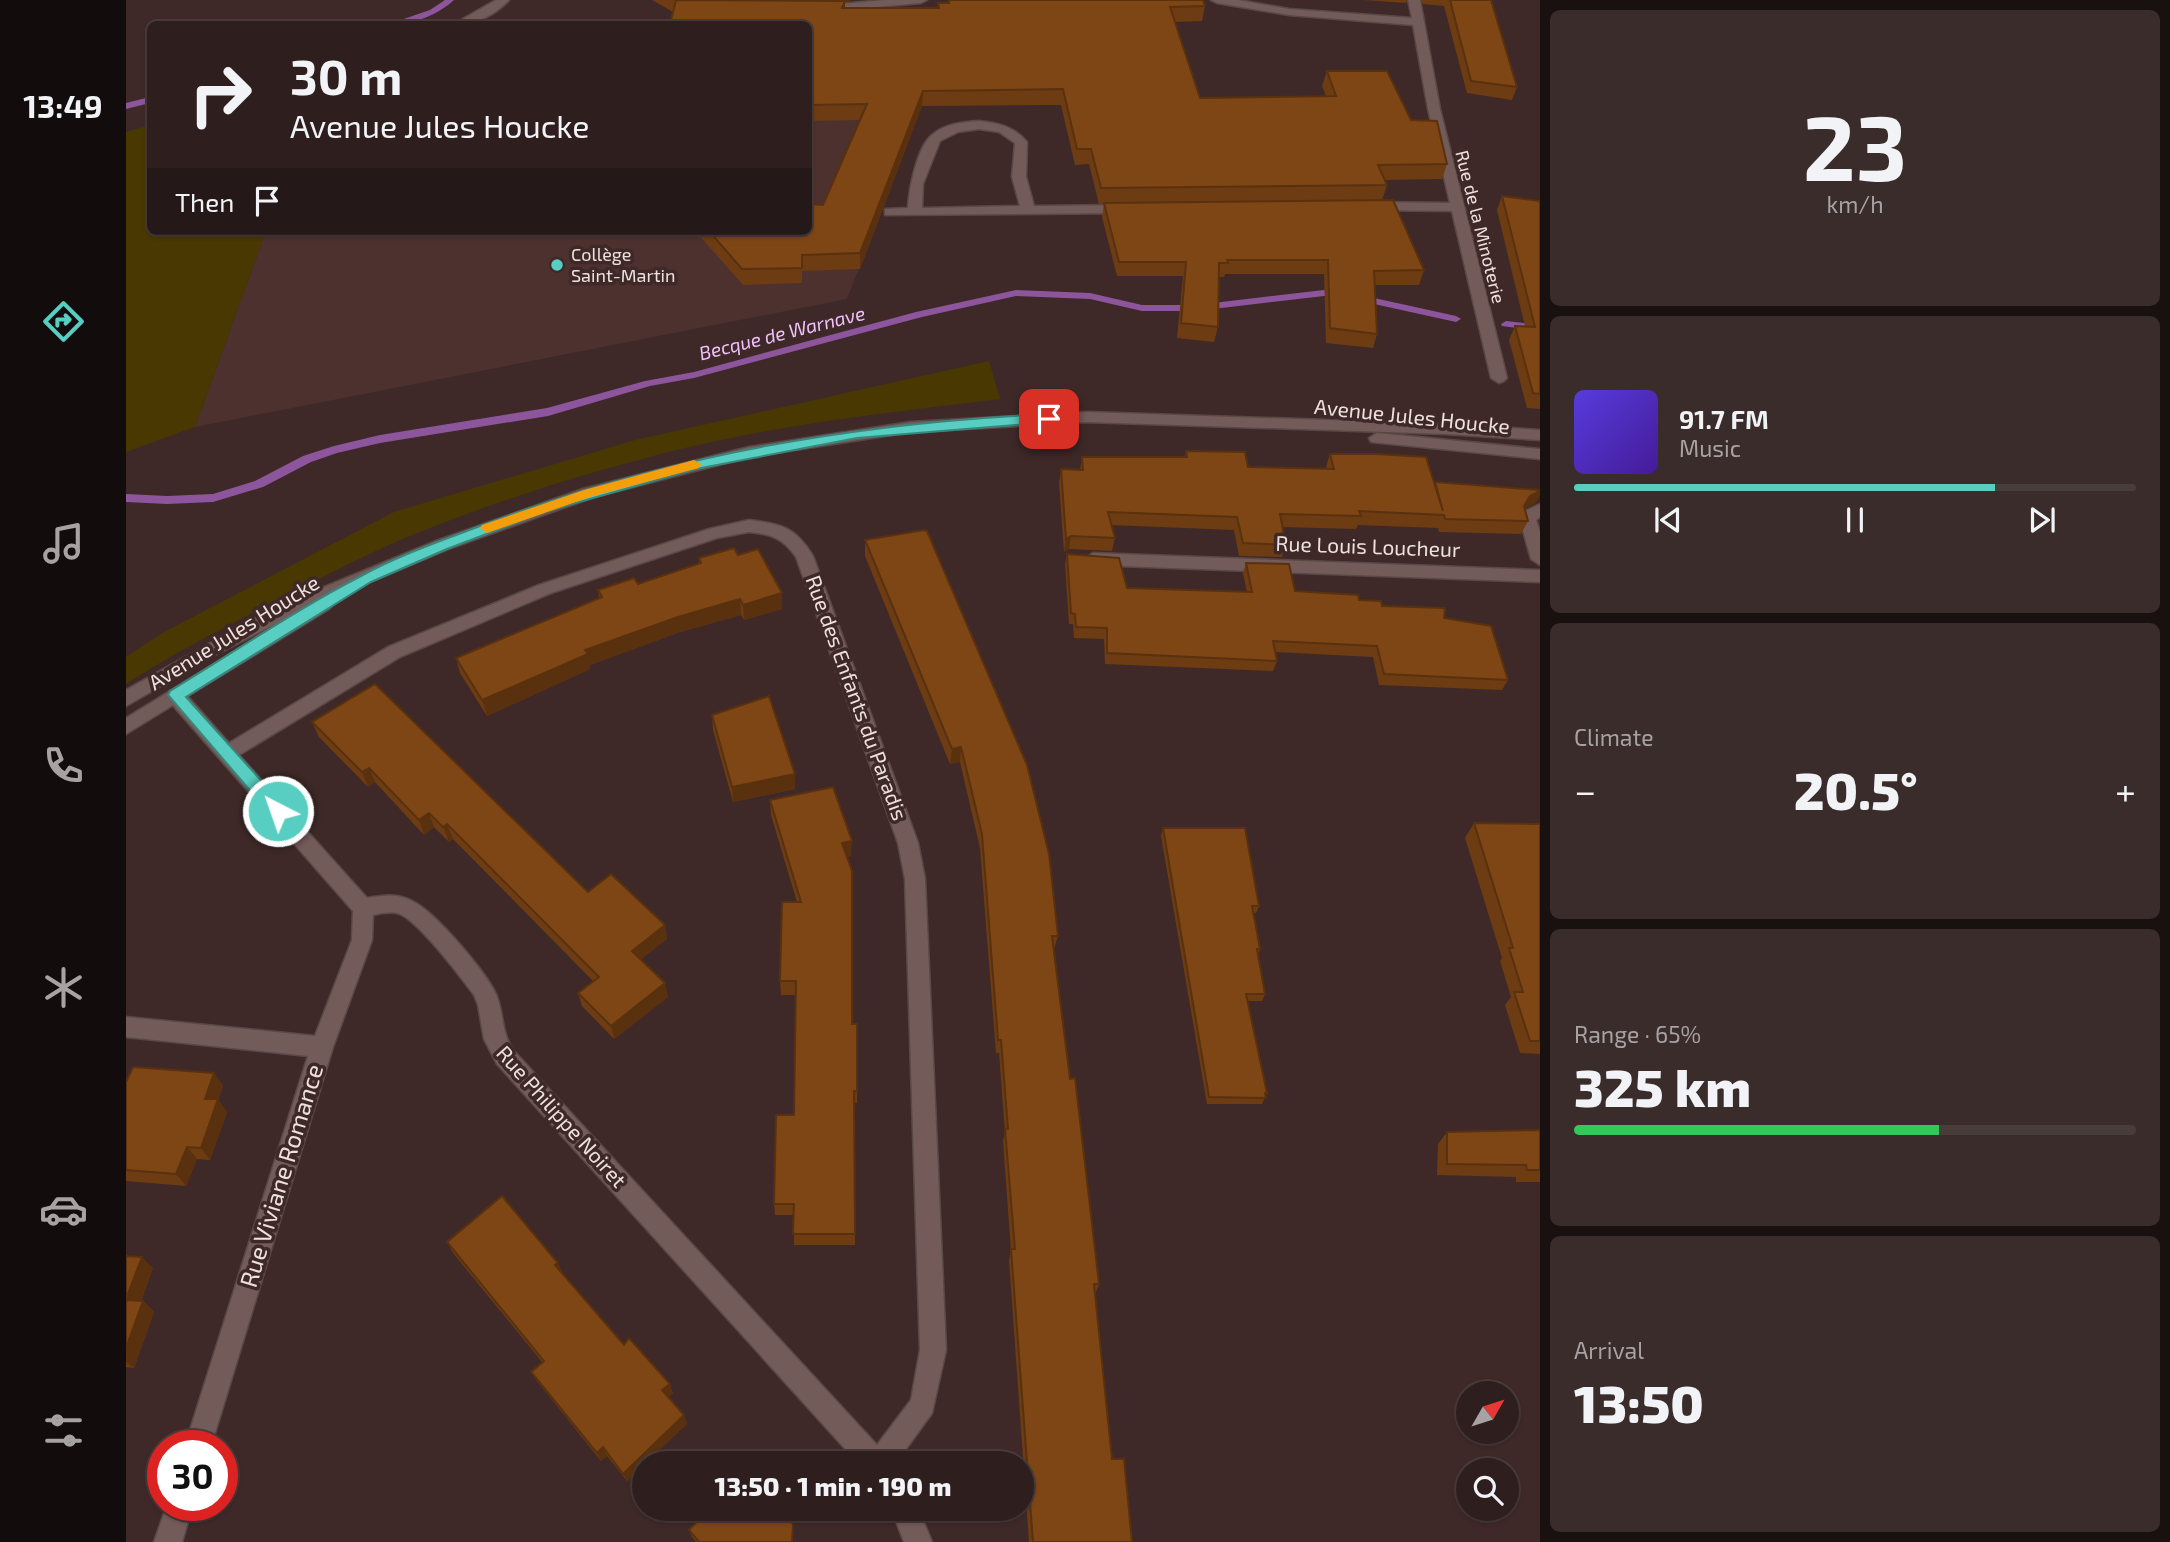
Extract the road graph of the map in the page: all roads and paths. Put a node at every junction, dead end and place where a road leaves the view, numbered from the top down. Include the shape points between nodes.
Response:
1 (503, 0) edge
2 (921, 0) edge
3 (1217, 0) edge
4 (1414, 0) edge
5 (806, 10) edge
6 (467, 21) edge
7 (1418, 22) junction
8 (1356, 206) edge
9 (1456, 207) junction
10 (1151, 209) edge
11 (1028, 210) junction
12 (890, 212) dead end
13 (915, 212) junction
14 (1499, 378) dead end
15 (1279, 425) junction
16 (1540, 435) edge
17 (1540, 454) edge
18 (1534, 516) edge
19 (1069, 558) edge
20 (1540, 559) edge
21 (1540, 576) edge
22 (366, 579) junction
23 (176, 695) junction
24 (126, 699) edge
25 (126, 727) edge
26 (227, 753) junction
27 (363, 908) junction
28 (126, 1027) edge
29 (321, 1047) junction
30 (203, 1430) edge
31 (867, 1451) edge
32 (888, 1451) edge
33 (175, 1521) edge
34 (910, 1521) edge
35 (168, 1542) edge
36 (919, 1542) edge

1 - 6 street
2 - 5 street
3 - 7 street via 1289,12
4 - 7 street, Rue de la Minoterie
7 - 9 street, Rue de la Minoterie
8 - 9 street
9 - 14 street, Rue de la Minoterie
10 - 11 street
11 - 13 street
11 - 13 street via 1019,177 1021,142 1012,132 990,126 957,128 934,139 916,184
12 - 13 street
15 - 16 street, Avenue Jules Houcke
15 - 17 street, Avenue Jules Houcke
15 - 22 street, Avenue Jules Houcke via 1142,418 1029,419 804,442 695,464 589,493 454,541
18 - 20 street
19 - 21 street, Rue Louis Loucheur
22 - 23 street, Avenue Jules Houcke
22 - 24 street, Avenue Jules Houcke via 247,629
23 - 25 street, Avenue Jules Houcke
23 - 26 street
26 - 27 street
26 - 32 street, Rue des Enfants du Paradis via 394,652 545,589 737,528 775,529 794,541 804,556 908,843 915,879 933,1350 923,1404
27 - 29 street, Rue Viviane Romance via 362,940
27 - 31 street, Rue Philippe Noiret via 397,904 424,922 483,990 491,1034 505,1057
28 - 29 street
29 - 30 street, Rue Viviane Romance
33 - 35 street
34 - 36 street

